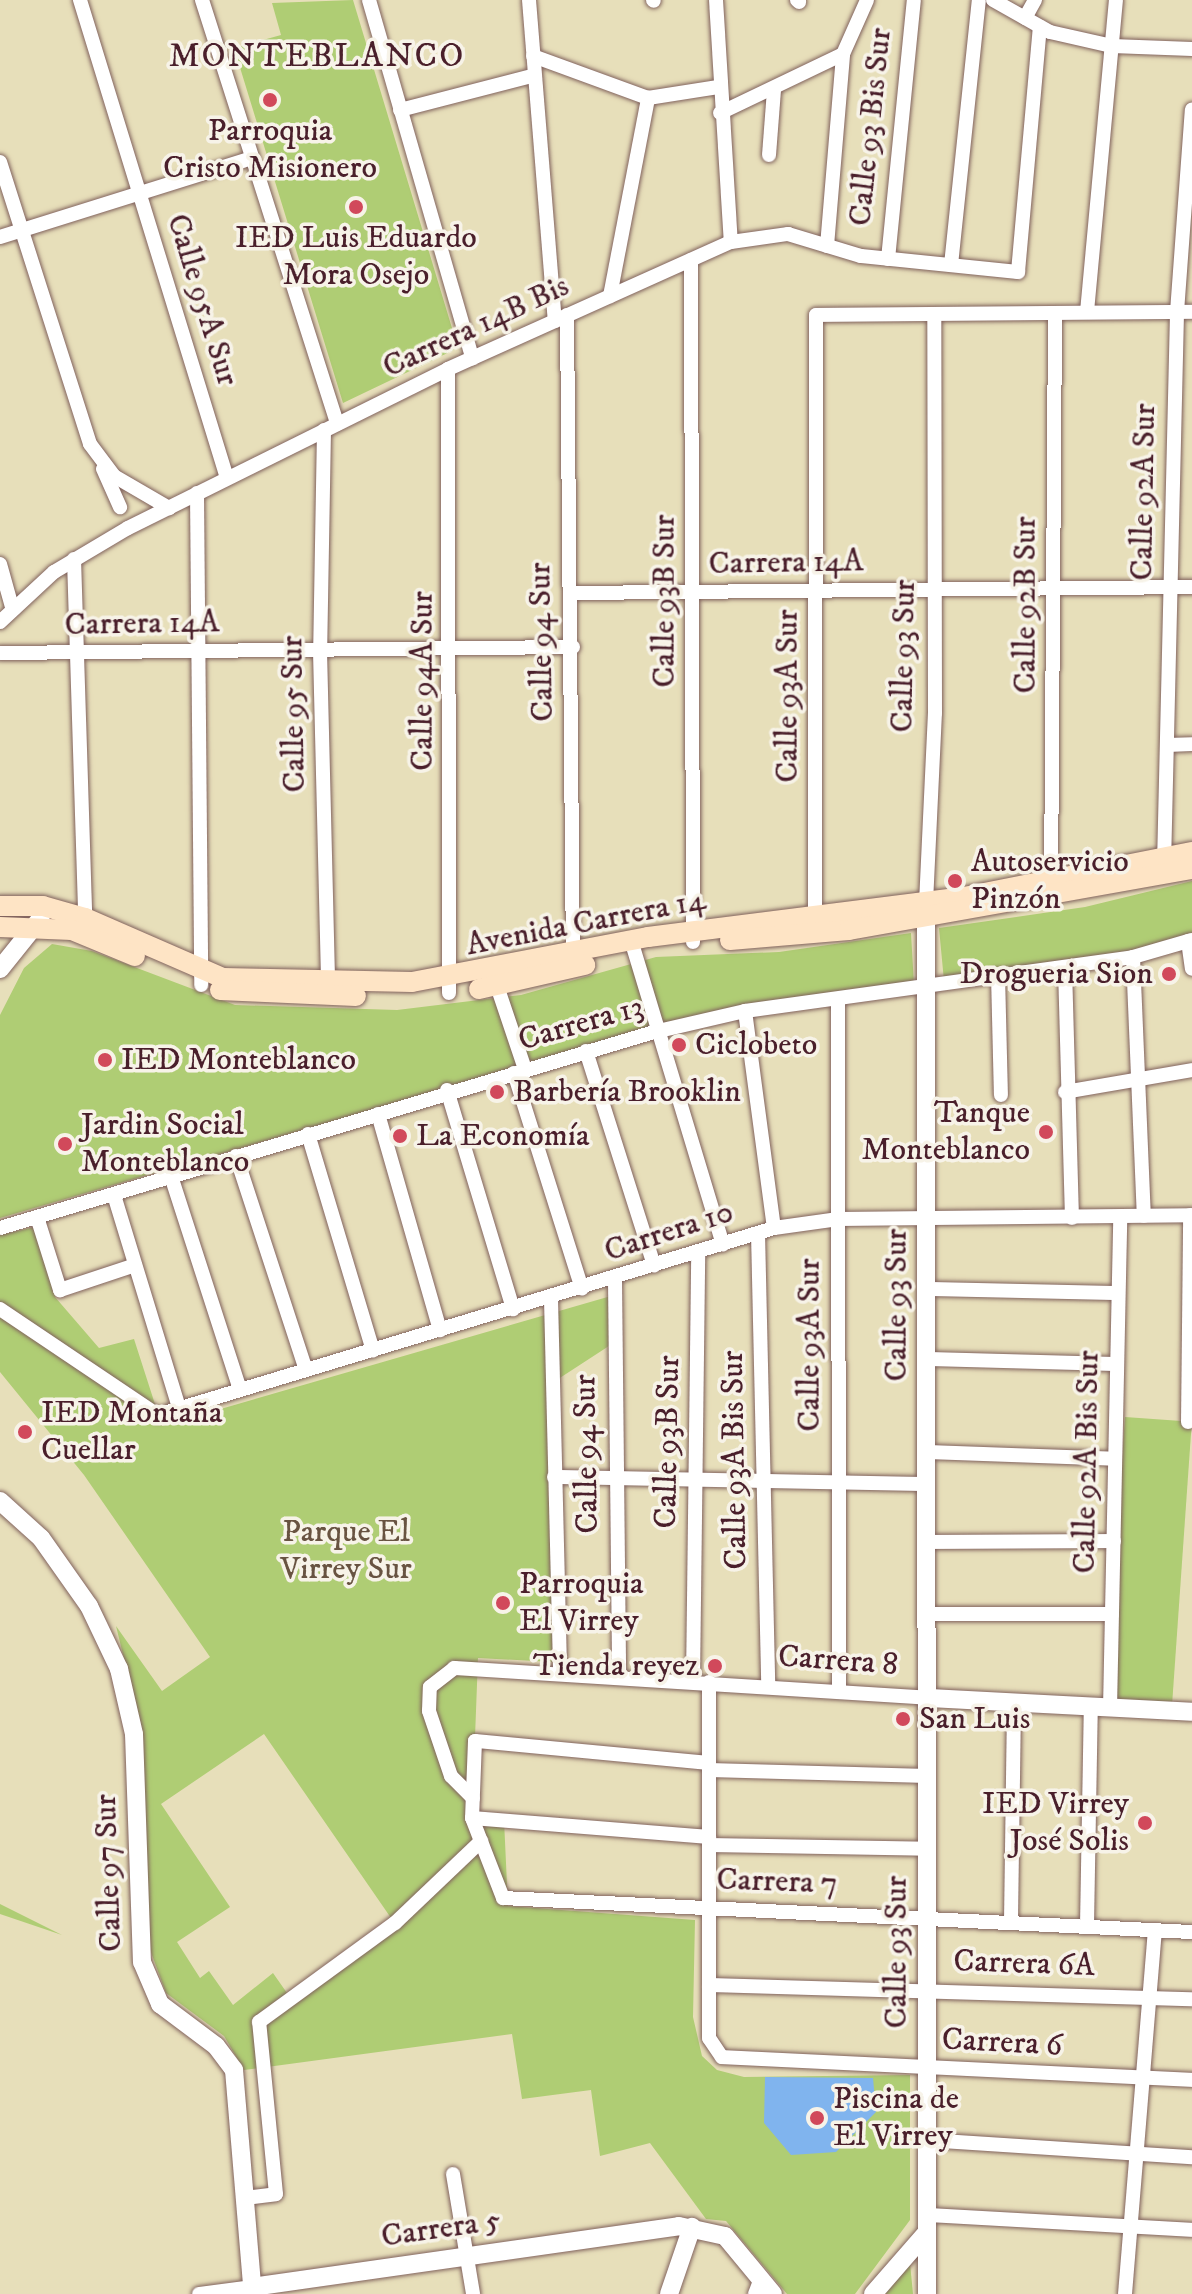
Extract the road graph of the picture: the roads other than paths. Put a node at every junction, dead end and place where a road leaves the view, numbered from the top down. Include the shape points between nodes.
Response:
1 (80, 0) edge
2 (202, 0) edge
3 (369, 0) edge
4 (529, 0) edge
5 (716, 0) edge
6 (867, 0) edge
7 (914, 0) edge
8 (979, 0) edge
9 (993, 0) edge
10 (1035, 0) edge
11 (1116, 0) edge
12 (1025, 18) junction
13 (1040, 27) junction
14 (1112, 46) junction
15 (1192, 49) edge
16 (843, 54) junction
17 (533, 56) junction
18 (535, 75) junction
19 (718, 87) junction
20 (774, 90) junction
21 (648, 98) junction
22 (400, 110) junction
23 (1192, 110) edge
24 (720, 113) junction
25 (769, 155) dead end
26 (252, 158) junction
27 (0, 162) edge
28 (141, 193) junction
29 (22, 230) junction
30 (0, 237) edge
31 (731, 242) junction
32 (827, 246) junction
33 (888, 259) junction
34 (691, 260) junction
35 (951, 265) junction
36 (610, 296) junction
37 (1087, 312) junction
38 (1184, 312) edge
39 (1055, 313) junction
40 (934, 315) junction
41 (561, 318) junction
42 (472, 358) junction
43 (448, 369) junction
44 (331, 427) junction
45 (102, 465) junction
46 (227, 478) junction
47 (197, 493) junction
48 (120, 507) dead end
49 (169, 508) junction
50 (74, 559) junction
51 (0, 564) edge
52 (1170, 587) junction
53 (1192, 587) edge
54 (1054, 588) junction
55 (935, 589) junction
56 (816, 590) junction
57 (694, 592) junction
58 (572, 593) junction
59 (12, 607) junction
60 (0, 622) edge
61 (573, 647) junction
62 (452, 648) junction
63 (198, 651) junction
64 (320, 651) junction
65 (0, 653) edge
66 (78, 653) junction
67 (1192, 744) edge
68 (1167, 745) junction
69 (1192, 852) edge
70 (1164, 867) junction
71 (1192, 869) edge
72 (1051, 890) junction
73 (926, 910) junction
74 (40, 916) junction
75 (85, 918) junction
76 (3, 920) edge
77 (815, 925) junction
78 (693, 936) junction
79 (1190, 941) edge
80 (632, 945) junction
81 (1133, 957) junction
82 (574, 961) junction
83 (1065, 968) junction
84 (0, 969) edge
85 (1192, 969) edge
86 (998, 975) junction
87 (201, 978) junction
88 (495, 979) junction
89 (449, 986) junction
90 (328, 990) junction
91 (926, 990) junction
92 (838, 1000) junction
93 (745, 1011) junction
94 (654, 1032) junction
95 (586, 1051) junction
96 (1192, 1070) edge
97 (519, 1071) junction
98 (1135, 1077) junction
99 (447, 1090) junction
100 (1065, 1092) junction
101 (1001, 1095) dead end
102 (378, 1114) junction
103 (308, 1134) junction
104 (236, 1156) junction
105 (171, 1176) junction
106 (114, 1195) junction
107 (1191, 1215) edge
108 (1144, 1216) junction
109 (37, 1217) junction
110 (1120, 1217) junction
111 (1072, 1218) junction
112 (838, 1219) junction
113 (927, 1220) junction
114 (0, 1228) edge
115 (774, 1228) junction
116 (758, 1233) junction
117 (723, 1244) junction
118 (698, 1253) junction
119 (135, 1265) junction
120 (654, 1266) junction
121 (615, 1279) junction
122 (582, 1289) junction
123 (927, 1289) junction
124 (1118, 1293) junction
125 (551, 1299) junction
126 (0, 1309) edge
127 (513, 1309) junction
128 (440, 1330) junction
129 (373, 1350) junction
130 (927, 1359) junction
131 (1117, 1364) junction
132 (306, 1370) junction
133 (240, 1389) junction
134 (179, 1408) junction
135 (1188, 1422) dead end
136 (928, 1452) junction
137 (1115, 1459) junction
138 (554, 1477) junction
139 (617, 1479) junction
140 (695, 1480) junction
141 (764, 1481) junction
142 (839, 1483) junction
143 (928, 1484) junction
144 (0, 1501) edge
145 (1114, 1541) junction
146 (928, 1542) junction
147 (928, 1614) junction
148 (1112, 1614) junction
149 (560, 1671) junction
150 (619, 1675) junction
151 (693, 1681) junction
152 (709, 1682) junction
153 (768, 1686) junction
154 (839, 1691) junction
155 (929, 1698) junction
156 (1014, 1702) junction
157 (1101, 1707) junction
158 (1192, 1712) edge
159 (709, 1767) junction
160 (928, 1776) junction
161 (473, 1798) junction
162 (472, 1818) junction
163 (481, 1841) junction
164 (709, 1841) junction
165 (928, 1849) junction
166 (709, 1907) junction
167 (927, 1916) junction
168 (1011, 1921) junction
169 (1087, 1926) junction
170 (1155, 1930) junction
171 (1192, 1932) edge
172 (709, 1985) junction
173 (927, 1988) junction
174 (1150, 1998) junction
175 (1192, 1999) edge
176 (927, 2067) junction
177 (1143, 2078) junction
178 (1192, 2080) edge
179 (926, 2140) junction
180 (1137, 2154) junction
181 (1192, 2157) edge
182 (453, 2174) dead end
183 (245, 2198) junction
184 (927, 2224) junction
185 (692, 2227) junction
186 (1131, 2227) junction
187 (1192, 2230) edge
188 (467, 2256) junction
189 (758, 2286) edge
190 (253, 2291) edge
191 (199, 2294) edge
192 (473, 2294) edge
193 (669, 2294) edge
194 (773, 2294) edge
195 (873, 2294) edge
196 (927, 2294) edge
197 (1125, 2294) edge

1 - 28 street, Calle 95A Sur
2 - 26 street, Calle 95 Sur
3 - 22 street
4 - 17 street, Calle 94 Sur
5 - 19 street
6 - 16 street
7 - 33 street, Calle 93 Bis Sur
8 - 35 street
9 - 12 street
10 - 12 street
11 - 14 street
12 - 13 street
13 - 14 street
13 - 35 street, Carrera 14B Bis via 1018,272
14 - 15 street
14 - 37 street
16 - 20 street
16 - 32 street
17 - 18 street, Calle 94 Sur
17 - 21 street
18 - 22 street
18 - 41 street, Calle 94 Sur
19 - 21 street
19 - 24 street
20 - 24 street
20 - 25 street
21 - 36 street
22 - 42 street
23 - 38 street, Calle 92A Sur
24 - 31 street
26 - 28 street
26 - 44 street, Calle 95 Sur
27 - 29 street
28 - 29 street
28 - 46 street, Calle 95A Sur
29 - 30 street
29 - 45 street
31 - 32 street, Carrera 14B Bis via 788,234
31 - 34 street, Carrera 14B Bis
32 - 33 street, Carrera 14B Bis
33 - 35 street, Carrera 14B Bis
34 - 36 street, Carrera 14B Bis
34 - 57 street, Calle 93B Sur
36 - 41 street, Carrera 14B Bis
37 - 38 street
37 - 39 street
38 - 52 street, Calle 92A Sur
39 - 40 street
39 - 54 street, Calle 92B Sur
40 - 55 street, Calle 93 Sur
40 - 56 street, Calle 93A Sur via 816,315
41 - 42 street, Carrera 14B Bis
41 - 58 street, Calle 94 Sur
42 - 43 street, Carrera 14B Bis
43 - 44 street, Carrera 14B Bis
43 - 62 street, Calle 94A Sur
44 - 46 street, Carrera 14B Bis
44 - 64 street, Calle 95 Sur
45 - 48 street
45 - 49 street
46 - 47 street, Carrera 14B Bis
47 - 49 street, Carrera 14B Bis
47 - 63 street
49 - 50 street, Carrera 14B Bis
50 - 59 street, Carrera 14B Bis
50 - 66 street
51 - 59 street
52 - 53 street, Carrera 14A
52 - 54 street, Carrera 14A
52 - 68 street, Calle 92A Sur
54 - 55 street, Carrera 14A
54 - 72 street, Calle 92B Sur
55 - 56 street, Carrera 14A
55 - 73 street, Calle 93 Sur
56 - 57 street, Carrera 14A
56 - 77 street, Calle 93A Sur
57 - 58 street, Carrera 14A
57 - 78 street, Calle 93B Sur
58 - 61 street, Calle 94 Sur
59 - 60 street, Carrera 14B Bis
61 - 62 street, Carrera 14A
61 - 82 street, Calle 94 Sur
62 - 64 street, Carrera 14A
62 - 89 street, Calle 94A Sur
63 - 64 street, Carrera 14A
63 - 66 street, Carrera 14A
63 - 87 street
64 - 90 street, Calle 95 Sur
65 - 66 street, Carrera 14A
66 - 75 street
67 - 68 street
68 - 70 street, Calle 92A Sur
69 - 70 main road, Avenida Carrera 14
70 - 71 main road, Avenida Carrera 14
70 - 72 main road, Avenida Carrera 14
72 - 73 main road, Avenida Carrera 14
73 - 77 main road, Avenida Carrera 14
73 - 91 street, Calle 93 Sur
74 - 75 main road, Avenida Carrera 14
74 - 76 main road, Avenida Carrera 14
74 - 84 street
74 - 87 main road, Avenida Carrera 14
75 - 87 main road, Avenida Carrera 14
77 - 78 main road, Avenida Carrera 14
78 - 80 main road, Avenida Carrera 14
79 - 81 street, Carrera 13
79 - 85 street
80 - 82 main road, Avenida Carrera 14
80 - 94 street
81 - 83 street, Carrera 13
81 - 98 street
82 - 88 main road, Avenida Carrera 14
83 - 86 street, Carrera 13
83 - 100 street
86 - 91 street, Carrera 13
86 - 101 street
87 - 90 main road, Avenida Carrera 14 via 256,996
88 - 89 main road, Avenida Carrera 14
88 - 97 street
89 - 90 main road, Avenida Carrera 14
91 - 92 street, Carrera 13
91 - 113 street, Calle 93 Sur
92 - 93 street, Carrera 13
92 - 112 street, Calle 93A Sur
93 - 94 street, Carrera 13
93 - 115 street
94 - 95 street, Carrera 13
94 - 117 street
95 - 97 street, Carrera 13
95 - 120 street
96 - 98 street
97 - 99 street, Carrera 13
97 - 122 street
98 - 100 street
98 - 108 street
99 - 102 street, Carrera 13
99 - 127 street
100 - 111 street
102 - 103 street, Carrera 13
102 - 128 street
103 - 104 street, Carrera 13
103 - 129 street
104 - 105 street, Carrera 13
104 - 132 street
105 - 106 street, Carrera 13
105 - 133 street
106 - 109 street, Carrera 13
106 - 119 street
107 - 108 street, Carrera 10
107 - 135 street
108 - 110 street, Carrera 10
109 - 114 street, Carrera 13
109 - 119 street via 60,1290
110 - 111 street, Carrera 10
110 - 124 street, Calle 92A Bis Sur
111 - 113 street, Carrera 10
112 - 113 street, Carrera 10
112 - 115 street, Carrera 10
112 - 142 street, Calle 93A Sur
113 - 123 street, Calle 93 Sur
115 - 116 street, Carrera 10
116 - 117 street, Carrera 10
116 - 141 street, Calle 93A Bis Sur
117 - 118 street, Carrera 10
118 - 120 street, Carrera 10
118 - 140 street, Calle 93B Sur
119 - 134 street
120 - 121 street, Carrera 10
121 - 122 street, Carrera 10
121 - 139 street, Calle 94 Sur
122 - 125 street, Carrera 10
123 - 124 street
123 - 130 street, Calle 93 Sur
124 - 131 street, Calle 92A Bis Sur
125 - 127 street, Carrera 10
125 - 138 street
126 - 134 street, Carrera 10 via 146,1412
127 - 128 street, Carrera 10
128 - 129 street, Carrera 10
129 - 132 street, Carrera 10
130 - 131 street
130 - 136 street, Calle 93 Sur
131 - 137 street, Calle 92A Bis Sur
132 - 133 street, Carrera 10
133 - 134 street, Carrera 10
136 - 137 street
136 - 143 street, Calle 93 Sur
137 - 145 street, Calle 92A Bis Sur
138 - 139 street
138 - 149 street
139 - 140 street
139 - 150 street, Calle 94 Sur
140 - 141 street
140 - 151 street, Calle 93B Sur
141 - 142 street
141 - 153 street, Calle 93A Bis Sur
142 - 143 street
142 - 154 street, Calle 93A Sur
143 - 146 street, Calle 93 Sur
144 - 183 street, Calle 97 Sur via 41,1538 89,1606 119,1669 134,1734 142,1962 160,2004 231,2063
145 - 146 street
145 - 148 street, Calle 92A Bis Sur
146 - 147 street, Calle 93 Sur
147 - 148 street
147 - 155 street, Calle 93 Sur
148 - 157 street, Calle 92A Bis Sur
149 - 150 street, Carrera 8
149 - 161 street, Carrera 8 via 454,1668 430,1687 429,1711 451,1776
150 - 151 street, Carrera 8
151 - 152 street, Carrera 8
152 - 153 street, Carrera 8
152 - 159 street
153 - 154 street, Carrera 8
154 - 155 street, Carrera 8
155 - 156 street, Carrera 8
155 - 160 street, Calle 93 Sur
156 - 157 street, Carrera 8
156 - 168 street
157 - 158 street, Carrera 8
157 - 169 street, Calle 92A Bis Sur
159 - 160 street
159 - 161 street via 475,1741
159 - 164 street
160 - 165 street, Calle 93 Sur
161 - 162 street
162 - 163 street
162 - 164 street
163 - 166 street, Carrera 7 via 503,1898
163 - 183 street via 395,1923 259,2022 276,2194
164 - 165 street
164 - 166 street
165 - 167 street, Calle 93 Sur
166 - 167 street, Carrera 7
166 - 172 street
167 - 168 street, Carrera 7
167 - 173 street, Calle 93 Sur
168 - 169 street, Carrera 7
169 - 170 street, Carrera 7
170 - 171 street, Carrera 7
170 - 174 street
172 - 173 street, Carrera 6A
172 - 176 street, Carrera 6 via 709,2038 729,2062
173 - 174 street, Carrera 6A
173 - 176 street, Calle 93 Sur
174 - 175 street, Carrera 6A
174 - 177 street
176 - 177 street, Carrera 6
176 - 179 street, Calle 93 Sur
177 - 178 street, Carrera 6
177 - 180 street
179 - 180 street
179 - 184 street, Calle 93 Sur
180 - 181 street
180 - 186 street
182 - 188 street
183 - 190 street, Calle 97 Sur
184 - 186 street
184 - 195 street
184 - 196 street, Calle 93 Sur
185 - 188 street, Carrera 5
185 - 189 street via 725,2236
185 - 193 street
186 - 187 street
186 - 197 street
188 - 190 street, Carrera 5
188 - 192 street
189 - 194 street
190 - 191 street, Carrera 5

